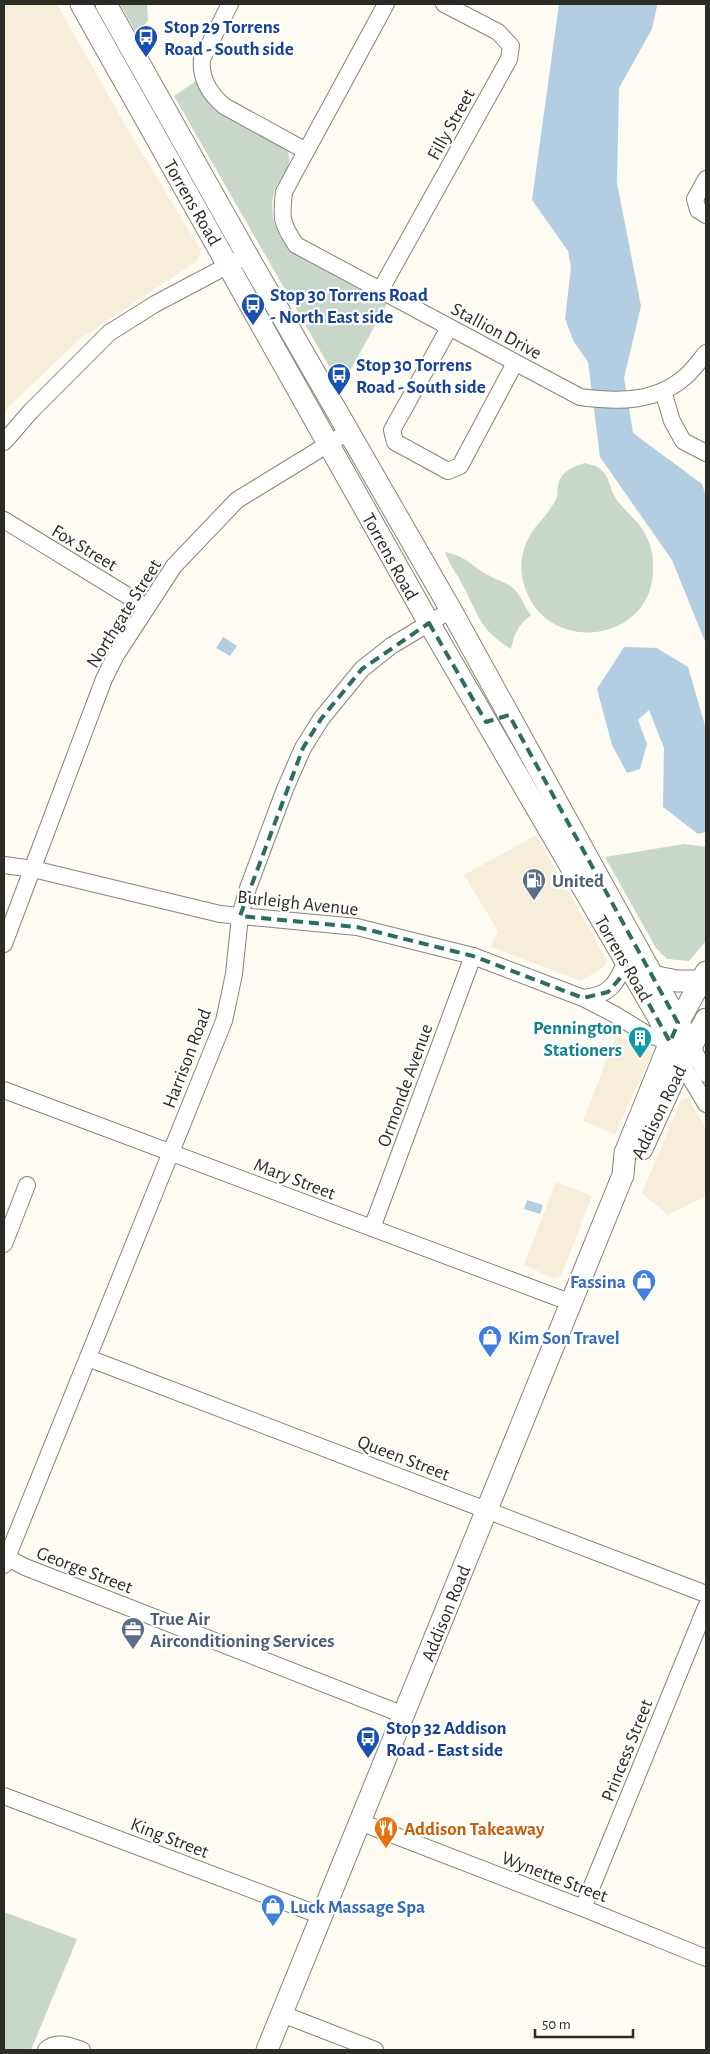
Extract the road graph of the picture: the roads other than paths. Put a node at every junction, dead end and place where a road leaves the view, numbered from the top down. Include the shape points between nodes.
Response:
1 (81, 4) edge
2 (106, 4) edge
3 (230, 4) edge
4 (386, 4) edge
5 (444, 4) edge
6 (306, 151) junction
7 (706, 180) edge
8 (706, 214) edge
9 (238, 260) junction
10 (382, 289) junction
11 (449, 328) junction
12 (706, 352) edge
13 (515, 363) junction
14 (663, 391) junction
15 (348, 432) junction
16 (4, 442) edge
17 (329, 444) junction
18 (706, 453) edge
19 (4, 520) edge
20 (146, 607) junction
21 (451, 610) junction
22 (429, 623) junction
23 (509, 715) junction
24 (492, 732) junction
25 (4, 865) edge
26 (33, 869) junction
27 (240, 916) junction
28 (4, 944) edge
29 (473, 956) junction
30 (626, 961) junction
31 (652, 976) junction
32 (704, 976) edge
33 (583, 998) junction
34 (706, 1019) edge
35 (674, 1032) junction
36 (687, 1056) junction
37 (706, 1074) edge
38 (4, 1090) edge
39 (706, 1104) edge
40 (172, 1153) junction
41 (623, 1175) junction
42 (27, 1184) dead end
43 (372, 1228) junction
44 (4, 1244) edge
45 (572, 1303) junction
46 (88, 1358) junction
47 (488, 1510) junction
48 (5, 1559) edge
49 (706, 1594) edge
50 (706, 1607) edge
51 (404, 1715) junction
52 (4, 1796) edge
53 (360, 1822) junction
54 (583, 1908) junction
55 (322, 1916) junction
56 (706, 1958) edge
57 (282, 2014) junction
58 (52, 2047) edge
59 (82, 2050) edge
60 (268, 2050) edge
61 (375, 2050) edge

1 - 9 main road, Torrens Road
2 - 9 main road, Torrens Road
3 - 6 street via 202,59 201,68 209,89 224,106
4 - 6 street, Stallion Drive
5 - 10 street, Filly Street via 498,32 511,46 509,58
6 - 10 street, Stallion Drive via 284,192 282,217 287,232 296,245
7 - 8 street via 695,199 698,210
9 - 15 main road, Torrens Road
9 - 16 street via 108,333
9 - 17 main road, Torrens Road
10 - 11 street, Stallion Drive
11 - 13 street, Stallion Drive
11 - 13 street via 392,430 395,442 448,471 460,466
12 - 14 street, Stallion Drive via 686,376
13 - 14 street, Stallion Drive via 580,397 612,401 649,397
14 - 18 street via 672,421 683,441
15 - 17 street, Northgate Street
15 - 21 main road, Torrens Road
17 - 20 street, Northgate Street via 237,500 174,566
17 - 22 main road, Torrens Road
19 - 20 street, Fox Street
20 - 26 street, Northgate Street via 104,679
21 - 22 street, Harrison Road
21 - 23 main road, Torrens Road
22 - 24 main road, Torrens Road
22 - 27 street, Harrison Road via 391,646 362,669 321,719 303,748 286,789
23 - 24 main road via 496,717 492,722
23 - 31 main road, Torrens Road
24 - 30 main road, Torrens Road
25 - 26 street, Burleigh Avenue
26 - 27 street, Burleigh Avenue
26 - 28 street, Northgate Street
27 - 29 street, Burleigh Avenue via 357,928
27 - 40 street, Harrison Road via 234,974 224,1021
29 - 33 street, Burleigh Avenue
29 - 43 street, Ormonde Avenue
30 - 33 street via 619,979 608,992
30 - 35 main road, Torrens Road via 658,1016
31 - 32 main road via 677,981
31 - 35 main road, Torrens Road
32 - 35 main road, Addison Road
33 - 35 street, Burleigh Avenue via 648,1035
34 - 36 main road, Addison Road
35 - 36 main road, Torrens Road
35 - 41 main road, Addison Road via 625,1153
36 - 37 street, Torrens Road
36 - 39 street, Torrens Road
36 - 41 main road, Addison Road via 637,1159
38 - 40 street, Mary Street
40 - 43 street, Mary Street
40 - 46 street, Harrison Road
41 - 45 main road, Addison Road
42 - 44 street
43 - 45 street, Mary Street
45 - 47 main road, Addison Road
46 - 47 street, Queen Street
46 - 48 street, Harrison Road
47 - 49 street, Queen Street
47 - 51 main road, Addison Road
48 - 51 street, George Street
50 - 54 street, Princess Street
51 - 53 main road, Addison Road
52 - 55 street, King Street
53 - 54 street, Wynette Street
53 - 55 main road, Addison Road
54 - 56 street, Wynette Street
55 - 57 main road, Addison Road
57 - 60 main road, Addison Road
57 - 61 street
58 - 59 street via 69,2045

